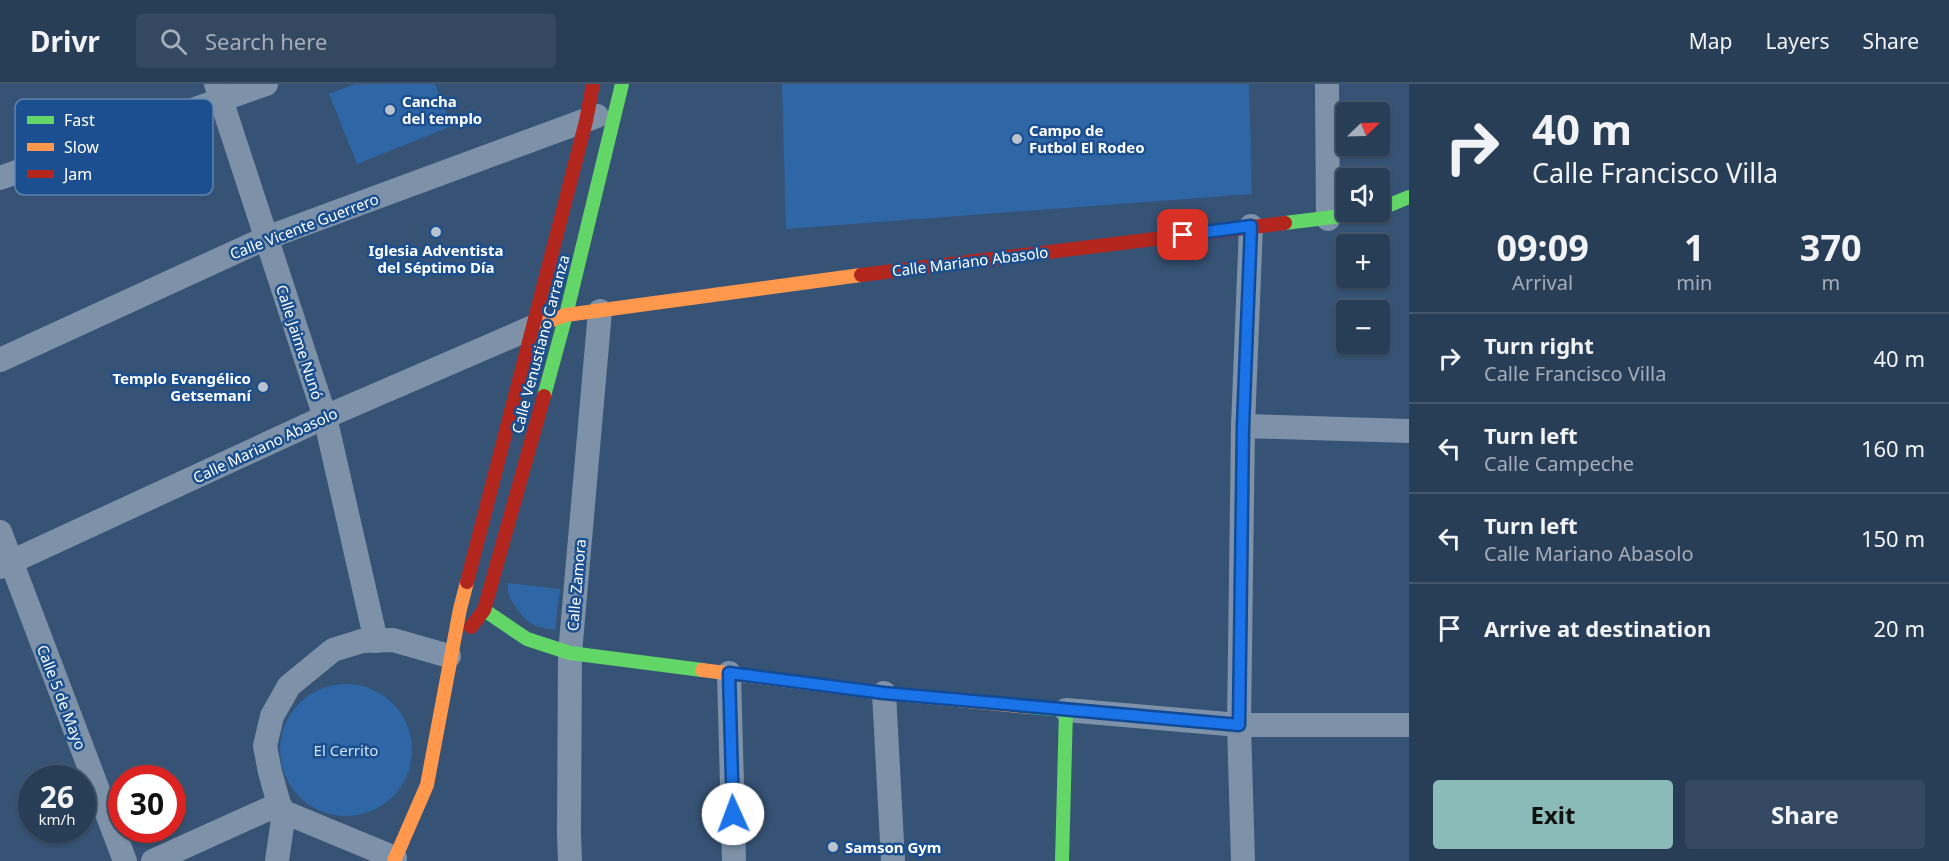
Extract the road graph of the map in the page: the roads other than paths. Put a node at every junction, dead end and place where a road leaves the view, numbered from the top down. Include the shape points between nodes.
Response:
1 (266, 84) edge
2 (593, 84) edge
3 (622, 84) edge
4 (1327, 84) edge
5 (218, 93) edge
6 (203, 99) edge
7 (616, 110) junction
8 (585, 121) junction
9 (15, 172) edge
10 (0, 178) edge
11 (1409, 197) edge
12 (1390, 205) edge
13 (1390, 213) edge
14 (1409, 214) edge
15 (1336, 218) edge
16 (1328, 219) junction
17 (1251, 226) junction
18 (266, 238) junction
19 (600, 311) junction
20 (566, 315) junction
21 (533, 327) junction
22 (0, 360) edge
23 (325, 417) junction
24 (1243, 426) junction
25 (1409, 431) edge
26 (0, 532) edge
27 (5, 564) edge
28 (460, 609) junction
29 (484, 610) junction
30 (376, 641) junction
31 (570, 653) junction
32 (449, 656) junction
33 (729, 673) junction
34 (884, 693) junction
35 (1066, 710) junction
36 (1239, 725) junction
37 (1409, 725) edge
38 (281, 808) junction
39 (415, 812) joint
40 (401, 860) edge
41 (124, 861) edge
42 (153, 861) edge
43 (277, 861) edge
44 (570, 861) edge
45 (734, 861) edge
46 (893, 861) edge
47 (1062, 861) edge
48 (1243, 861) edge

1 - 5 street
2 - 8 main road, Calle Venustiano Carranza
3 - 7 main road, Calle Venustiano Carranza
4 - 16 street
5 - 6 street
5 - 18 street, Calle Jaime Nunó
7 - 8 street, Calle Vicente Guerrero
7 - 20 main road, Calle Venustiano Carranza
8 - 18 street, Calle Vicente Guerrero
8 - 21 main road, Calle Venustiano Carranza
9 - 10 street
11 - 12 main road
13 - 14 street
15 - 16 main road, Calle Mariano Abasolo
16 - 17 main road, Calle Mariano Abasolo
17 - 19 main road, Calle Mariano Abasolo
17 - 24 street
18 - 22 street, Calle Vicente Guerrero
18 - 23 street, Calle Jaime Nunó
19 - 20 main road, Calle Mariano Abasolo
19 - 31 street, Calle Zamora
20 - 21 main road, Calle Mariano Abasolo
20 - 29 main road, Calle Venustiano Carranza
21 - 23 street, Calle Mariano Abasolo
21 - 28 main road, Calle Venustiano Carranza
23 - 27 street, Calle Mariano Abasolo
23 - 30 street, Calle Jaime Nunó
24 - 25 street
24 - 36 street
26 - 27 street, Calle 5 de Mayo
27 - 41 street, Calle 5 de Mayo
28 - 29 main road
28 - 32 main road, Calle Venustiano Carranza
29 - 31 main road via 527,639
29 - 32 main road
30 - 32 street via 393,639
30 - 38 street via 333,650 289,686 272,716 265,746
31 - 33 main road
31 - 44 street, Calle Zamora
32 - 39 main road via 427,785
33 - 34 main road
33 - 45 street
34 - 35 main road
34 - 46 street
35 - 36 street
35 - 47 main road
36 - 37 street
36 - 48 street
38 - 40 street
38 - 42 street
38 - 43 street
39 - 40 street

